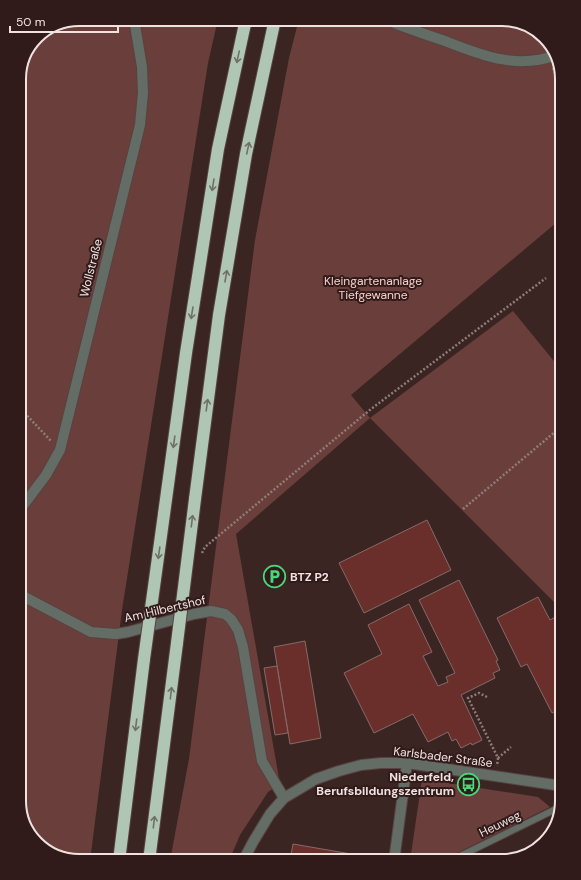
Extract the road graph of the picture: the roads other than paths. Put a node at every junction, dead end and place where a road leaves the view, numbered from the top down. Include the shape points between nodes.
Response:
1 (135, 26) edge
2 (244, 26) edge
3 (273, 26) edge
4 (403, 26) edge
5 (550, 57) edge
6 (26, 502) edge
7 (26, 598) edge
8 (407, 763) junction
9 (555, 785) edge
10 (284, 798) junction
11 (555, 810) edge
12 (120, 854) edge
13 (150, 854) edge
14 (247, 854) edge
15 (395, 854) edge
16 (464, 854) edge

1 - 6 street, Wollstraße via 142,67 140,125 60,450 46,475
2 -> 12 highway, bridge via 218,149 186,353
13 -> 3 highway, bridge via 219,315 246,154
4 - 5 street via 479,54 504,60 526,61
7 - 10 street, Am Hilbertshof via 91,632 116,634 194,614 211,611 225,614 238,630 243,647 262,761
8 - 9 street, Karlsbader Straße
8 - 10 street, Karlsbader Straße via 361,765 339,771 316,779
8 - 15 street
10 - 14 street, Karlsbader Straße via 270,814
11 - 16 lane, Heuweg

